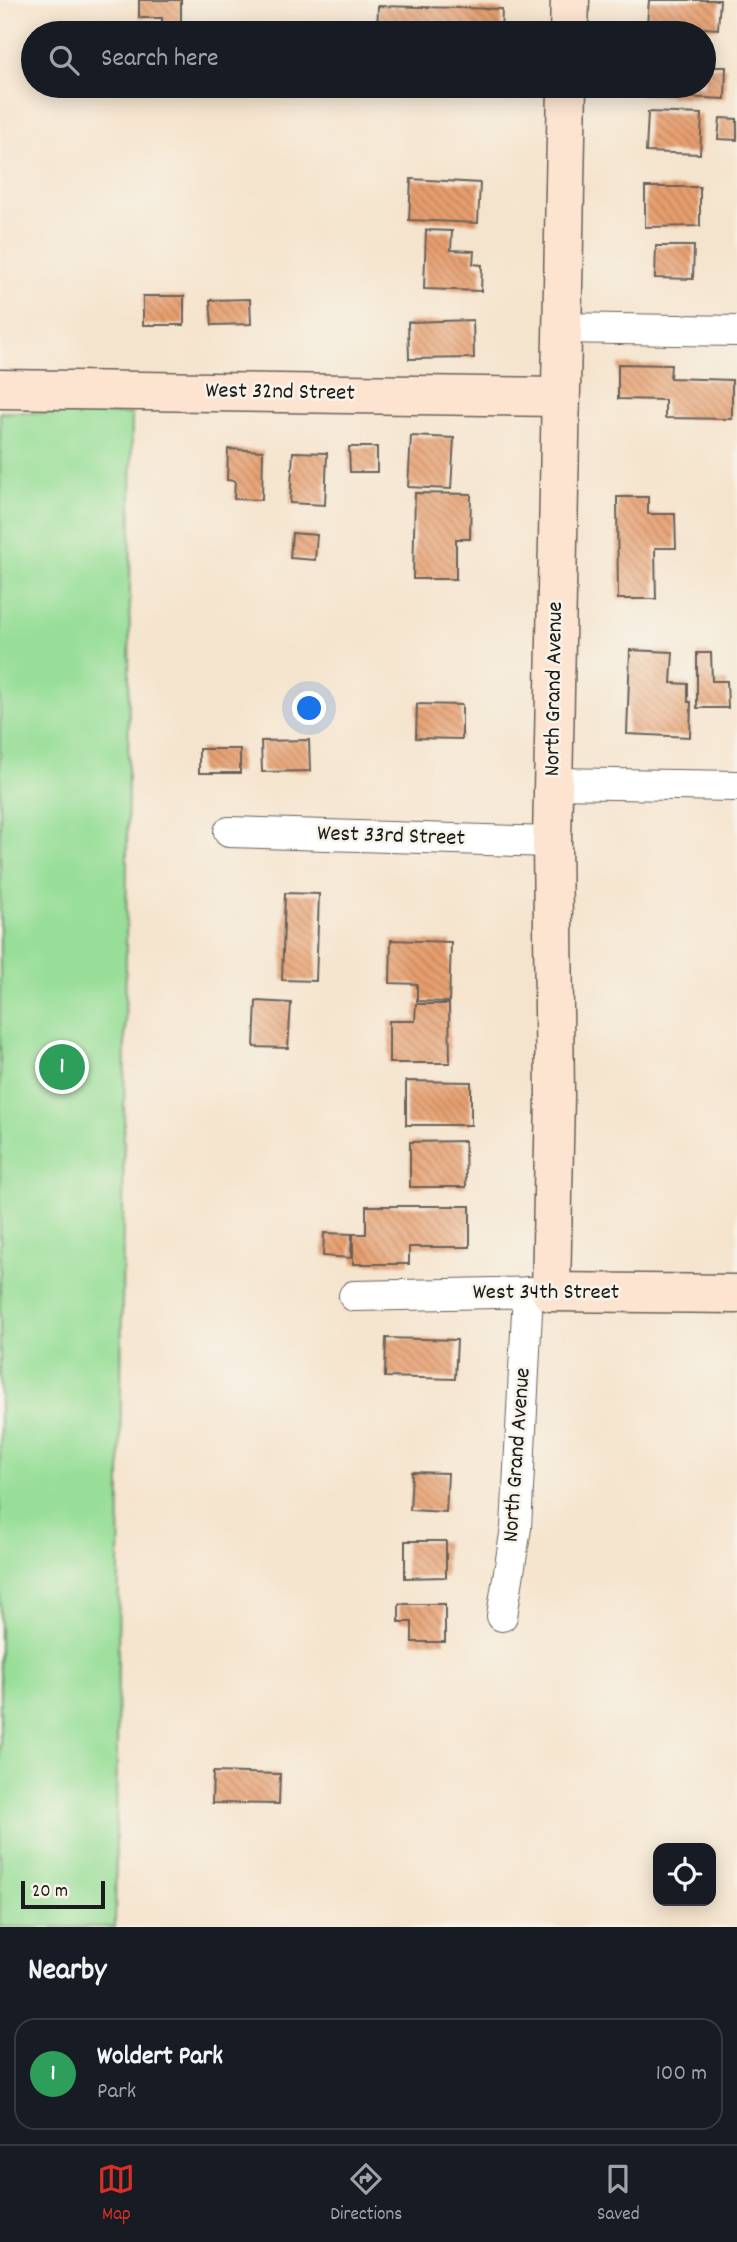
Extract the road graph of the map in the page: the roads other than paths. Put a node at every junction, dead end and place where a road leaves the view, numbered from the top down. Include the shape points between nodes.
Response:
1 (569, 0) edge
2 (569, 21) edge
3 (567, 98) edge
4 (561, 328) junction
5 (737, 331) edge
6 (0, 389) edge
7 (560, 397) junction
8 (553, 783) junction
9 (737, 786) edge
10 (229, 832) dead end
11 (552, 842) junction
12 (539, 1292) junction
13 (737, 1294) edge
14 (354, 1296) dead end
15 (502, 1616) dead end

1 - 2 street
3 - 4 street, North Grand Avenue
4 - 5 street
4 - 7 street, North Grand Avenue
6 - 7 street, West 32nd Street
7 - 8 street, North Grand Avenue
8 - 9 street
8 - 11 street, North Grand Avenue
10 - 11 street, West 33rd Street
11 - 12 street, North Grand Avenue via 555,1096
12 - 13 street, West 34th Street
12 - 14 street, West 34th Street
12 - 15 street, North Grand Avenue via 516,1528

